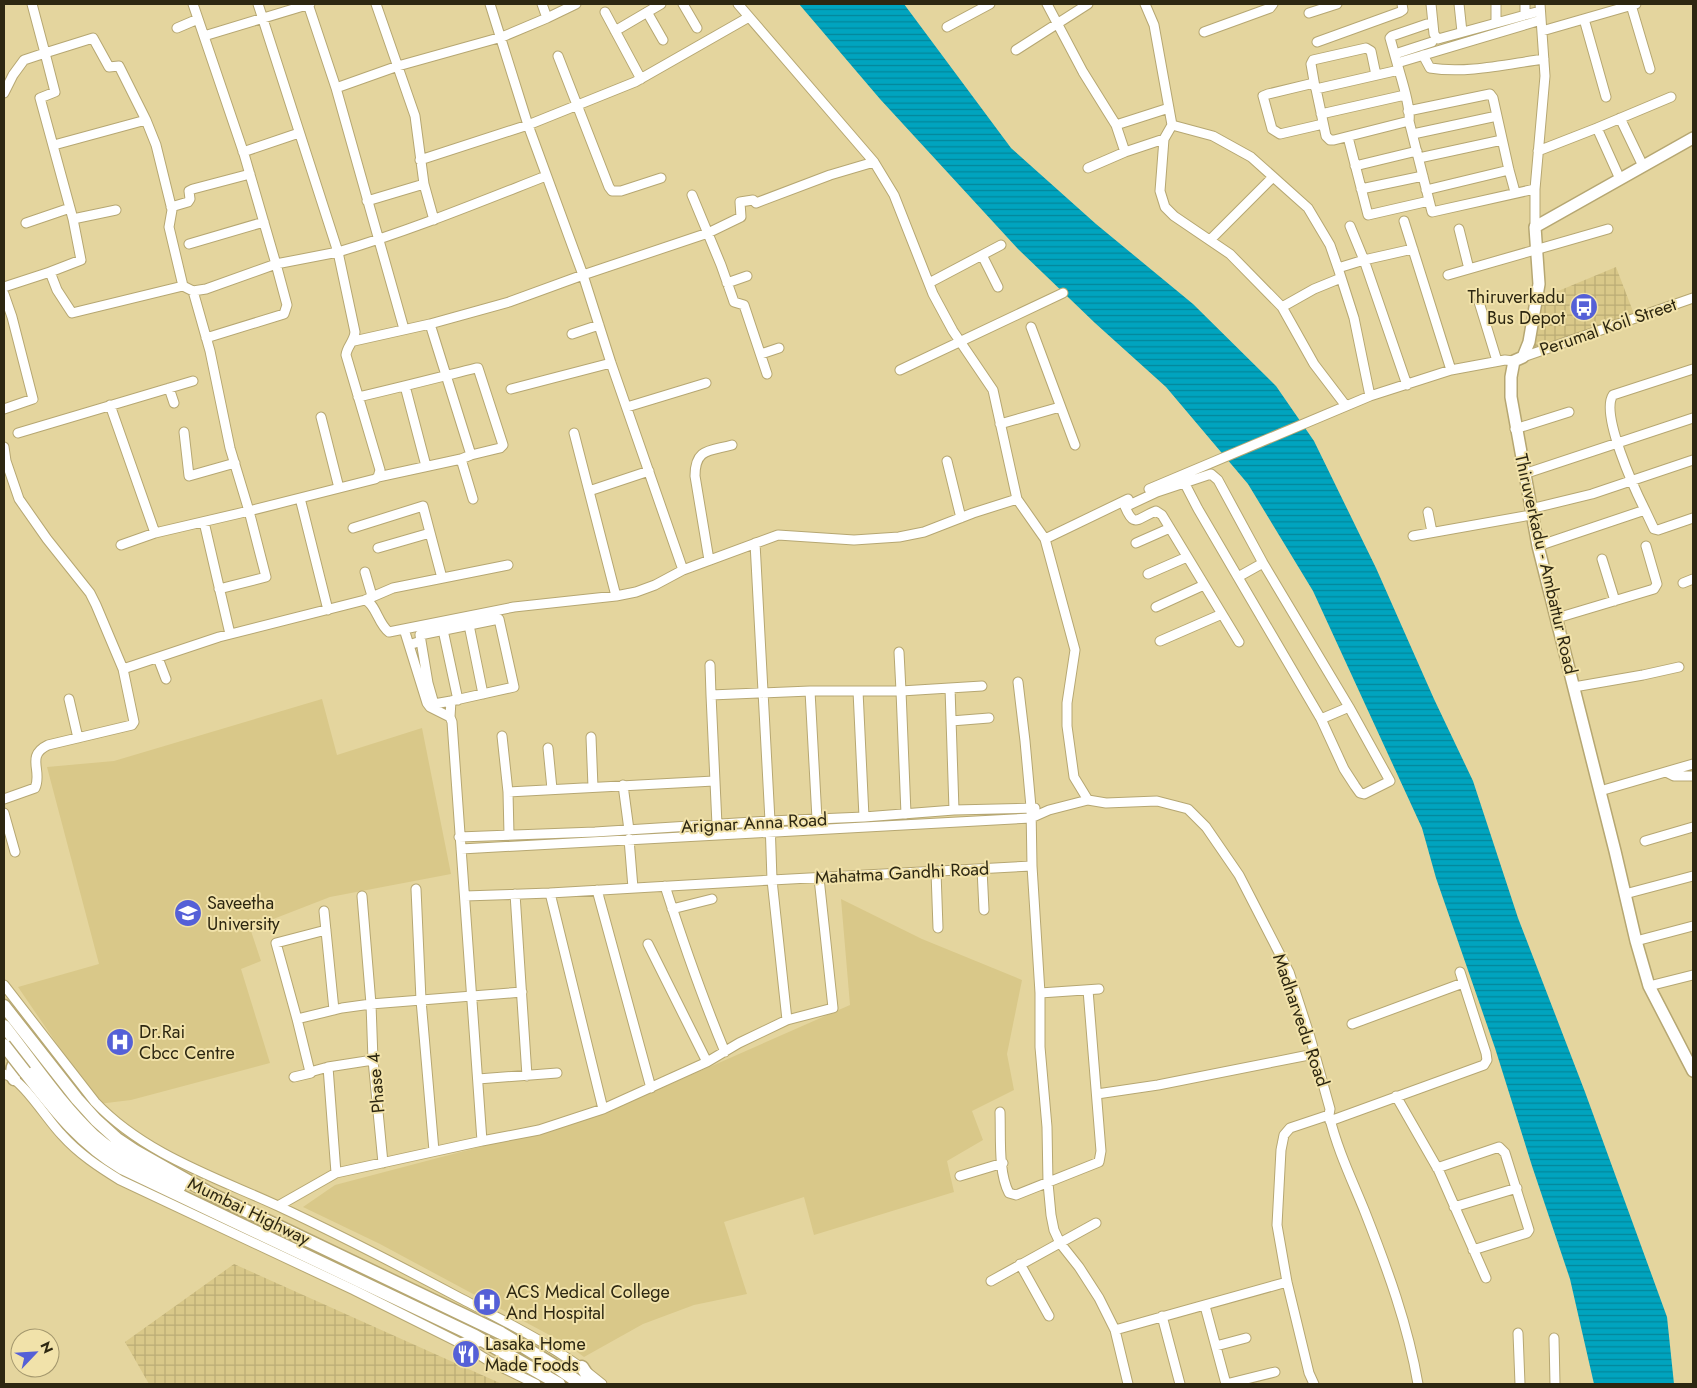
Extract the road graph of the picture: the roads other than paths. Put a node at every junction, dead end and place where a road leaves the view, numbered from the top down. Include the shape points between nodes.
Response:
1 (32, 4) edge
2 (193, 4) edge
3 (258, 4) edge
4 (309, 4) edge
5 (376, 4) edge
6 (490, 4) edge
7 (542, 4) edge
8 (576, 4) edge
9 (661, 4) edge
10 (683, 4) edge
11 (738, 4) edge
12 (990, 4) edge
13 (1047, 4) edge
14 (1088, 4) edge
15 (1146, 4) edge
16 (1273, 4) edge
17 (1337, 4) edge
18 (1402, 4) edge
19 (1431, 4) edge
20 (1459, 4) edge
21 (1496, 4) edge
22 (1525, 4) edge
23 (1634, 4) edge
24 (1540, 11) edge
25 (605, 12) dead end
26 (647, 12) junction
27 (1309, 13) dead end
28 (1525, 15) junction
29 (749, 17) junction
30 (262, 18) junction
31 (547, 18) junction
32 (198, 19) junction
33 (1584, 19) junction
34 (1496, 23) junction
35 (1058, 24) junction
36 (1427, 24) dead end
37 (947, 27) dead end
38 (177, 28) dead end
39 (697, 28) dead end
40 (615, 31) junction
41 (1542, 31) junction
42 (1204, 32) dead end
43 (1462, 32) junction
44 (204, 36) junction
45 (502, 37) junction
46 (663, 40) dead end
47 (1317, 42) dead end
48 (1432, 42) dead end
49 (1016, 50) dead end
50 (46, 53) junction
51 (1423, 55) junction
52 (558, 56) dead end
53 (1544, 59) junction
54 (1397, 62) junction
55 (398, 66) junction
56 (1650, 69) dead end
57 (1376, 75) junction
58 (641, 79) junction
59 (1315, 86) junction
60 (336, 88) junction
61 (4, 93) edge
62 (1405, 95) junction
63 (1606, 97) dead end
64 (1671, 97) dead end
65 (577, 106) junction
66 (1169, 108) junction
67 (1408, 111) junction
68 (1321, 114) junction
69 (1497, 116) junction
70 (1620, 118) junction
71 (146, 120) junction
72 (1409, 122) junction
73 (1323, 124) junction
74 (528, 125) junction
75 (1116, 125) junction
76 (1172, 125) junction
77 (1597, 128) junction
78 (299, 133) junction
79 (1414, 134) junction
80 (1348, 137) junction
81 (1693, 138) edge
82 (1164, 139) junction
83 (1502, 140) junction
84 (54, 145) junction
85 (1538, 151) junction
86 (243, 152) junction
87 (1125, 152) junction
88 (1418, 154) junction
89 (420, 160) junction
90 (874, 162) junction
91 (1355, 166) junction
92 (1643, 166) junction
93 (1088, 168) dead end
94 (1508, 170) junction
95 (250, 174) junction
96 (546, 176) junction
97 (1423, 176) junction
98 (1273, 177) junction
99 (661, 178) dead end
100 (1620, 179) junction
101 (424, 184) junction
102 (1361, 189) junction
103 (1535, 189) junction
104 (1426, 190) junction
105 (1515, 192) junction
106 (692, 195) dead end
107 (367, 201) junction
108 (1429, 201) junction
109 (171, 206) junction
110 (70, 208) junction
111 (116, 210) dead end
112 (73, 219) junction
113 (434, 220) junction
114 (1404, 221) dead end
115 (264, 222) junction
116 (26, 224) dead end
117 (1350, 226) dead end
118 (1535, 227) junction
119 (1459, 229) dead end
120 (1608, 229) dead end
121 (708, 233) junction
122 (379, 240) junction
123 (1210, 240) junction
124 (189, 244) dead end
125 (1001, 245) dead end
126 (1413, 249) junction
127 (1537, 250) junction
128 (338, 252) junction
129 (982, 255) junction
130 (1364, 260) junction
131 (276, 264) junction
132 (1338, 268) junction
133 (1469, 269) junction
134 (50, 272) junction
135 (583, 275) junction
136 (1448, 275) dead end
137 (747, 276) dead end
138 (1341, 278) junction
139 (727, 283) junction
140 (929, 283) junction
141 (183, 286) junction
142 (4, 287) edge
143 (998, 287) dead end
144 (193, 291) junction
145 (1063, 293) dead end
146 (4, 294) edge
147 (1693, 298) edge
148 (1479, 302) dead end
149 (1282, 307) junction
150 (430, 324) junction
151 (599, 325) junction
152 (1031, 327) dead end
153 (404, 329) junction
154 (572, 334) dead end
155 (206, 338) junction
156 (354, 340) junction
157 (960, 340) junction
158 (779, 348) dead end
159 (761, 354) junction
160 (1518, 359) junction
161 (1497, 361) junction
162 (612, 363) junction
163 (1693, 369) edge
164 (900, 370) dead end
165 (1451, 370) junction
166 (767, 374) dead end
167 (446, 375) junction
168 (194, 381) dead end
169 (706, 384) dead end
170 (1406, 385) junction
171 (405, 386) junction
172 (169, 388) junction
173 (512, 389) dead end
174 (1370, 396) junction
175 (358, 397) junction
176 (174, 403) dead end
177 (110, 406) junction
178 (1346, 406) junction
179 (627, 407) junction
180 (1060, 407) junction
181 (4, 409) edge
182 (1569, 412) dead end
183 (321, 416) dead end
184 (1693, 418) edge
185 (1000, 424) junction
186 (1516, 429) junction
187 (184, 432) dead end
188 (18, 433) dead end
189 (574, 433) dead end
190 (1618, 444) junction
191 (732, 445) dead end
192 (1075, 445) dead end
193 (4, 447) edge
194 (471, 456) junction
195 (461, 459) junction
196 (1693, 460) edge
197 (5, 461) edge
198 (947, 461) dead end
199 (234, 464) junction
200 (426, 466) junction
201 (649, 471) junction
202 (1524, 474) junction
203 (378, 477) junction
204 (1631, 482) junction
205 (1185, 484) junction
206 (339, 488) junction
207 (589, 491) junction
208 (300, 498) junction
209 (473, 499) dead end
210 (1017, 499) junction
211 (1123, 503) junction
212 (1645, 510) junction
213 (248, 512) junction
214 (1428, 512) dead end
215 (1531, 512) junction
216 (961, 518) junction
217 (1693, 518) edge
218 (204, 522) junction
219 (352, 528) dead end
220 (1170, 528) junction
221 (1432, 532) junction
222 (155, 533) junction
223 (430, 533) junction
224 (1413, 536) dead end
225 (1045, 539) junction
226 (755, 543) junction
227 (1136, 543) dead end
228 (121, 545) dead end
229 (1538, 546) junction
230 (1646, 546) dead end
231 (378, 548) dead end
232 (1187, 557) junction
233 (1602, 559) dead end
234 (709, 560) junction
235 (1263, 563) junction
236 (508, 565) dead end
237 (683, 570) junction
238 (365, 572) dead end
239 (1148, 574) dead end
240 (1238, 577) junction
241 (442, 578) junction
242 (1693, 578) edge
243 (1682, 582) dead end
244 (1204, 585) junction
245 (220, 589) junction
246 (616, 596) junction
247 (368, 598) junction
248 (1615, 601) junction
249 (1156, 607) dead end
250 (328, 610) junction
251 (1222, 614) junction
252 (1557, 618) junction
253 (470, 625) junction
254 (404, 629) junction
255 (443, 630) junction
256 (230, 634) junction
257 (421, 641) junction
258 (1160, 641) dead end
259 (1239, 642) dead end
260 (409, 645) junction
261 (899, 652) dead end
262 (158, 658) junction
263 (710, 665) dead end
264 (1679, 667) dead end
265 (123, 669) junction
266 (166, 679) dead end
267 (1018, 682) dead end
268 (982, 686) dead end
269 (1574, 687) junction
270 (950, 688) junction
271 (858, 690) junction
272 (810, 691) junction
273 (901, 691) junction
274 (762, 693) junction
275 (483, 694) junction
276 (711, 695) junction
277 (69, 699) dead end
278 (455, 701) junction
279 (1349, 707) junction
280 (450, 717) junction
281 (989, 718) dead end
282 (1321, 719) junction
283 (951, 721) junction
284 (502, 736) dead end
285 (591, 737) dead end
286 (78, 738) junction
287 (548, 748) dead end
288 (1693, 764) edge
289 (1666, 772) junction
290 (1693, 776) edge
291 (714, 781) junction
292 (623, 785) junction
293 (593, 786) junction
294 (552, 789) junction
295 (1600, 791) junction
296 (508, 792) junction
297 (4, 799) edge
298 (1088, 800) junction
299 (1031, 807) junction
300 (954, 810) junction
301 (1049, 810) junction
302 (906, 814) junction
303 (864, 817) junction
304 (1031, 818) junction
305 (5, 819) edge
306 (817, 819) junction
307 (770, 821) junction
308 (717, 825) junction
309 (1693, 827) edge
310 (771, 832) junction
311 (629, 834) junction
312 (509, 835) junction
313 (459, 837) junction
314 (1645, 840) dead end
315 (461, 849) junction
316 (15, 852) dead end
317 (1032, 866) junction
318 (982, 869) junction
319 (936, 872) junction
320 (1693, 876) edge
321 (819, 878) junction
322 (772, 880) junction
323 (665, 886) junction
324 (633, 888) junction
325 (416, 889) dead end
326 (597, 890) junction
327 (550, 893) junction
328 (516, 894) junction
329 (1625, 894) junction
330 (362, 896) dead end
331 (465, 896) junction
332 (712, 899) dead end
333 (672, 909) junction
334 (984, 910) dead end
335 (324, 911) dead end
336 (1693, 926) edge
337 (938, 928) dead end
338 (326, 930) junction
339 (1636, 942) junction
340 (648, 944) dead end
341 (1460, 972) dead end
342 (1693, 975) edge
343 (1463, 983) junction
344 (4, 985) edge
345 (1650, 986) junction
346 (1099, 989) dead end
347 (1088, 990) junction
348 (522, 992) junction
349 (1040, 993) junction
350 (471, 995) junction
351 (421, 1000) junction
352 (371, 1004) junction
353 (4, 1006) edge
354 (334, 1010) junction
355 (297, 1019) junction
356 (787, 1020) junction
357 (1352, 1024) dead end
358 (6, 1036) edge
359 (725, 1052) junction
360 (1314, 1054) junction
361 (373, 1060) junction
362 (707, 1062) junction
363 (328, 1067) junction
364 (19, 1071) edge
365 (1693, 1071) edge
366 (311, 1073) junction
367 (557, 1073) dead end
368 (527, 1076) junction
369 (294, 1077) dead end
370 (478, 1079) junction
371 (651, 1088) junction
372 (1097, 1094) junction
373 (1396, 1096) junction
374 (603, 1109) junction
375 (1000, 1112) dead end
376 (1329, 1118) junction
377 (482, 1141) junction
378 (434, 1151) junction
379 (383, 1163) junction
380 (1002, 1163) junction
381 (1437, 1168) junction
382 (336, 1173) junction
383 (960, 1176) dead end
384 (1048, 1183) junction
385 (1517, 1188) junction
386 (278, 1206) junction
387 (1454, 1207) junction
388 (249, 1212) junction
389 (1096, 1223) dead end
390 (1060, 1243) junction
391 (1473, 1250) junction
392 (1020, 1264) junction
393 (1486, 1278) dead end
394 (991, 1281) dead end
395 (1287, 1282) junction
396 (1205, 1306) junction
397 (1048, 1316) dead end
398 (1162, 1316) junction
399 (1115, 1330) junction
400 (1518, 1334) dead end
401 (1246, 1338) dead end
402 (1554, 1338) dead end
403 (481, 1340) junction
404 (462, 1344) junction
405 (1216, 1346) junction
406 (502, 1351) junction
407 (582, 1367) junction
408 (1274, 1372) dead end
409 (536, 1384) edge
410 (542, 1384) edge
411 (559, 1384) edge
412 (581, 1384) edge
413 (593, 1384) edge
414 (602, 1384) edge
415 (1128, 1384) edge
416 (1180, 1384) edge
417 (1226, 1384) edge
418 (1314, 1384) edge
419 (1418, 1384) edge
420 (1520, 1384) edge
421 (1555, 1384) edge

1 - 50 street
2 - 32 street
3 - 30 street
4 - 30 street
4 - 60 street
5 - 55 street
6 - 45 street
7 - 31 street
8 - 31 street
9 - 26 street
10 - 39 street
11 - 29 street
12 - 37 street
13 - 35 street
14 - 35 street
15 - 66 street via 1154,25
16 - 42 street via 1270,8
17 - 27 street
18 - 47 street via 1400,12
19 - 43 street via 1435,37 1438,39
20 - 43 street
21 - 34 street
22 - 28 street
23 - 33 street
23 - 56 street
24 - 28 street
24 - 41 street
24 - 51 street
25 - 40 street
26 - 40 street
26 - 46 street
28 - 34 street
29 - 58 street
29 - 90 street
30 - 44 street
30 - 78 street
31 - 45 street
32 - 38 street
32 - 44 street
33 - 41 street
33 - 63 street
34 - 43 street
35 - 49 street
35 - 75 street
36 - 54 street via 1390,38
40 - 58 street
41 - 53 street
44 - 86 street
45 - 55 street
45 - 74 street
48 - 54 street
50 - 61 street via 24,60
50 - 71 street via 93,38 109,67 119,66
50 - 84 street via 55,92 40,98
51 - 53 street via 1430,68 1440,70 1464,70
51 - 54 street
52 - 65 street
53 - 85 street
54 - 57 street
54 - 62 street
55 - 60 street
55 - 89 street via 415,116
57 - 59 street
57 - 59 street via 1371,51 1366,48 1313,60
58 - 65 street
59 - 68 street
59 - 73 street via 1268,94 1263,96 1263,102 1274,132 1280,134
60 - 107 street
62 - 67 street
62 - 68 street
64 - 70 street
65 - 74 street
65 - 99 street via 612,191
66 - 75 street
66 - 76 street
67 - 69 street via 1490,94
67 - 72 street
68 - 73 street
69 - 79 street
69 - 83 street
70 - 77 street
70 - 92 street
71 - 84 street
71 - 109 street via 156,145
72 - 79 street
72 - 80 street
73 - 80 street via 1330,140
74 - 89 street
74 - 96 street
75 - 87 street
76 - 82 street
76 - 98 street via 1213,136 1252,157
77 - 85 street
77 - 100 street
78 - 86 street
78 - 128 street
79 - 88 street
80 - 91 street
81 - 92 main road
82 - 87 street
82 - 123 street via 1160,191 1165,207
83 - 88 street
83 - 94 street
84 - 110 street
85 - 103 street
86 - 95 street
87 - 93 street
88 - 91 street
88 - 97 street
89 - 101 street
90 - 121 street via 756,203 753,200 740,202 741,217
90 - 140 street via 894,196
91 - 102 street
92 - 100 main road
94 - 104 street
94 - 105 street
95 - 109 street via 194,189 190,191 188,202
95 - 115 street
96 - 113 street
96 - 135 street
97 - 102 street
97 - 104 street
98 - 123 street
98 - 132 street via 1308,208 1330,245
100 - 118 main road
101 - 107 street
101 - 113 street
102 - 108 street via 1368,215
103 - 105 street
103 - 118 street
104 - 108 street
105 - 108 street via 1432,212
106 - 121 street
107 - 122 street
109 - 141 street via 169,227
110 - 112 street
110 - 116 street
111 - 112 street
112 - 134 street via 81,260
113 - 122 street
114 - 126 street
115 - 124 street
115 - 131 street
117 - 130 street
118 - 127 main road, Thiruverkadu - Ambattur Road
119 - 133 street
120 - 127 street
121 - 135 street
121 - 139 street
122 - 128 street
122 - 153 street
123 - 149 street via 1230,254
125 - 129 street
126 - 130 street
126 - 165 street
127 - 133 street
127 - 160 main road, Thiruverkadu - Ambattur Road via 1539,284 1529,342
128 - 131 street
128 - 156 street
129 - 140 street
129 - 143 street
130 - 132 street
130 - 170 street
131 - 144 street
131 - 155 street via 287,305 284,314
132 - 138 street
133 - 136 street
134 - 141 street via 72,313
134 - 142 street
135 - 150 street via 509,302
135 - 151 street
137 - 139 street
138 - 149 street
138 - 174 street via 1354,318
139 - 159 street via 734,302 745,308
140 - 157 street
141 - 144 street
144 - 155 street
145 - 157 street
146 - 181 street via 32,399
147 - 160 street, Perumal Koil Street
148 - 161 street
149 - 178 street via 1314,364
150 - 153 street
150 - 167 street
151 - 154 street
151 - 162 street
152 - 180 street
153 - 156 street
155 - 199 street
156 - 175 street via 346,355
157 - 164 street
157 - 185 street via 993,390
158 - 159 street
159 - 166 street
160 - 161 street, Perumal Koil Street
160 - 186 main road, Thiruverkadu - Ambattur Road via 1511,377
161 - 165 street, Perumal Koil Street
162 - 173 street
162 - 179 street
163 - 190 street via 1613,395 1609,407
165 - 170 street, Perumal Koil Street
167 - 171 street
167 - 194 street
167 - 194 street via 479,370 503,441 500,448
168 - 172 street
169 - 179 street
170 - 174 street, Perumal Koil Street
171 - 175 street
171 - 200 street
172 - 176 street
172 - 177 street
174 - 178 street, Perumal Koil Street
175 - 203 street via 380,470
177 - 188 street
177 - 222 street
178 - 211 street, Perumal Koil Street
179 - 201 street
180 - 185 street
180 - 192 street
182 - 186 street
183 - 206 street
184 - 190 street
185 - 210 street
186 - 202 main road, Thiruverkadu - Ambattur Road
187 - 199 street via 189,476
189 - 207 street
190 - 202 street
190 - 204 street
191 - 234 street via 698,456 695,465
193 - 197 street
194 - 195 street
195 - 200 street
195 - 209 street
196 - 204 street
197 - 265 street via 19,499 93,599
198 - 216 street
199 - 213 street
200 - 203 street
201 - 207 street
201 - 237 street
202 - 215 main road, Thiruverkadu - Ambattur Road
203 - 206 street
204 - 212 street
204 - 215 street
205 - 211 street via 1127,506
205 - 235 street via 1207,474 1218,480
205 - 240 street
206 - 208 street
207 - 246 street
208 - 213 street
208 - 250 street
210 - 216 street
210 - 225 street
211 - 220 street via 1133,520 1157,511
211 - 225 street
212 - 217 street via 1654,529 1658,530
212 - 229 street
213 - 218 street
213 - 245 street via 266,577
214 - 221 street
215 - 221 street
215 - 229 main road, Thiruverkadu - Ambattur Road
216 - 226 street via 924,532 899,537 854,540 778,535
218 - 222 street
218 - 245 street
219 - 223 street via 423,506
220 - 227 street
220 - 232 street
221 - 224 street
222 - 228 street
223 - 231 street
223 - 241 street
225 - 298 street via 1075,650 1067,726 1074,778
226 - 234 street
226 - 274 street
229 - 252 main road, Thiruverkadu - Ambattur Road
230 - 248 street via 1657,587
232 - 239 street
232 - 244 street
233 - 248 street
234 - 237 street
235 - 240 street
235 - 279 street
236 - 241 street
237 - 246 street via 655,585
238 - 247 street
240 - 282 street
241 - 247 street via 393,588
242 - 243 street
244 - 249 street
244 - 251 street
245 - 256 street
246 - 254 street via 514,607
247 - 250 street
247 - 254 street via 382,627 388,632
248 - 252 street
250 - 256 street
251 - 258 street
251 - 259 street
252 - 269 main road, Thiruverkadu - Ambattur Road
253 - 255 street
253 - 275 street
253 - 275 street via 499,619 514,687
254 - 260 street
255 - 257 street via 420,635
255 - 278 street
256 - 262 street
257 - 260 street
257 - 278 street via 434,704
260 - 280 street via 427,703
261 - 273 street
262 - 265 street
262 - 266 street
263 - 276 street
264 - 269 street
265 - 286 street via 134,722
267 - 299 street
268 - 270 street
269 - 295 main road, Thiruverkadu - Ambattur Road
270 - 273 street
270 - 283 street
271 - 272 street
271 - 273 street
271 - 303 street
272 - 274 street
272 - 306 street
273 - 302 street
274 - 276 street
274 - 307 street
275 - 278 street
276 - 291 street
277 - 286 street
278 - 280 street
279 - 282 street
279 - 282 street via 1390,781 1369,793 1360,793 1355,786
280 - 313 street
281 - 283 street
283 - 300 street
284 - 296 street
285 - 293 street
286 - 297 street via 40,749 36,756 35,788
287 - 294 street
288 - 289 street
289 - 290 street via 1674,776
289 - 295 street
291 - 292 street
291 - 308 street
292 - 293 street
292 - 311 street
293 - 294 street
294 - 296 street
295 - 329 main road, Thiruverkadu - Ambattur Road
296 - 312 street
298 - 301 street, Arignar Anna Road
298 - 360 street, Madharvedu Road via 1106,803 1157,801 1188,809 1206,827 1239,875 1289,972
299 - 300 street, Arignar Anna Road
299 - 301 street, Arignar Anna Road
299 - 304 street
300 - 302 street, Arignar Anna Road
301 - 304 street, Arignar Anna Road
302 - 303 street, Arignar Anna Road
303 - 306 street, Arignar Anna Road
304 - 310 street, Arignar Anna Road
304 - 317 street
305 - 316 street
306 - 307 street, Arignar Anna Road
307 - 308 street, Arignar Anna Road
307 - 310 street
308 - 311 street, Arignar Anna Road
309 - 314 street
310 - 311 street, Arignar Anna Road
310 - 322 street
311 - 312 street, Arignar Anna Road
311 - 315 street, Arignar Anna Road
311 - 324 street
312 - 313 street, Arignar Anna Road
313 - 315 street
315 - 331 street
317 - 318 street, Mahatma Gandhi Road
317 - 349 street
318 - 319 street, Mahatma Gandhi Road
318 - 334 street
319 - 321 street, Mahatma Gandhi Road
319 - 337 street
320 - 329 street
321 - 322 street, Mahatma Gandhi Road
321 - 356 street via 833,1008
322 - 323 street, Mahatma Gandhi Road
322 - 356 street
323 - 324 street, Mahatma Gandhi Road
323 - 333 street
324 - 326 street, Mahatma Gandhi Road
325 - 351 street
326 - 327 street, Mahatma Gandhi Road
326 - 371 street
327 - 328 street, Mahatma Gandhi Road
327 - 374 street
328 - 331 street, Mahatma Gandhi Road
328 - 348 street
329 - 339 main road, Thiruverkadu - Ambattur Road
330 - 352 street, Phase 4
331 - 350 street
332 - 333 street
333 - 359 street via 701,996
335 - 338 street
336 - 339 street
338 - 354 street
338 - 355 street via 276,944
339 - 345 main road, Thiruverkadu - Ambattur Road
340 - 362 street
341 - 343 street
342 - 345 street
343 - 357 street
343 - 373 street via 1487,1060 1477,1068
344 - 386 street via 90,1097 114,1120 177,1160
345 - 365 main road, Thiruverkadu - Ambattur Road
346 - 347 street
347 - 349 street
347 - 372 street
348 - 350 street
348 - 368 street
349 - 384 street
350 - 351 street
350 - 370 street
351 - 352 street
351 - 378 street
352 - 354 street
352 - 361 street, Phase 4
353 - 388 highway, Mumbai Highway via 77,1099 117,1139 156,1164
354 - 355 street
355 - 366 street
356 - 359 street
358 - 364 highway, bridge
359 - 362 street
360 - 372 street
360 - 376 street, Madharvedu Road via 1329,1103
361 - 363 street
361 - 379 street, Phase 4
362 - 371 street
363 - 366 street
363 - 382 street
364 - 388 highway via 109,1147 163,1178
364 - 403 highway via 76,1133 122,1168
364 - 404 street via 61,1134 88,1159 114,1176
366 - 369 street
367 - 368 street
368 - 370 street
370 - 377 street
371 - 374 street
372 - 384 street via 1099,1162
373 - 376 street
373 - 381 street
374 - 377 street via 539,1130
375 - 380 street
376 - 395 street via 1293,1126 1282,1140 1277,1225
376 - 419 street, Madharvedu Road via 1397,1299
377 - 378 street
378 - 379 street
379 - 382 street
380 - 383 street
380 - 384 street via 1009,1193 1016,1195
381 - 385 street via 1499,1146 1505,1153
381 - 387 street
382 - 386 street
384 - 390 street via 1053,1222
385 - 387 street
385 - 391 street via 1529,1230 1527,1233
386 - 407 street via 361,1245 517,1327
387 - 391 street
388 - 412 highway, Mumbai Highway via 501,1333
389 - 390 street
390 - 392 street
390 - 399 street via 1099,1298
391 - 393 street
392 - 394 street
392 - 397 street
395 - 396 street
395 - 418 street
396 - 398 street
396 - 405 street
398 - 399 street
398 - 416 street
399 - 415 street
400 - 420 street
401 - 405 street
402 - 421 street
403 - 404 highway
403 - 406 highway
404 - 409 street
405 - 417 street
406 - 410 highway
406 - 411 highway
407 - 413 highway
407 - 414 street
408 - 417 street

